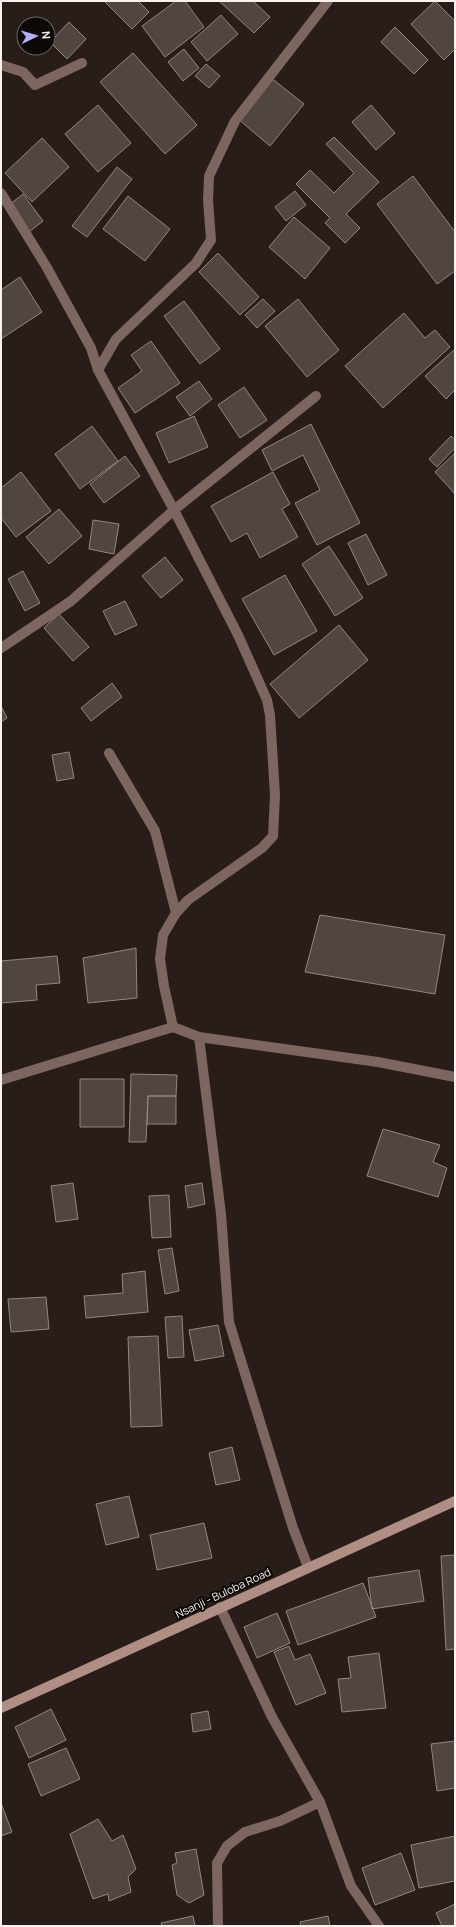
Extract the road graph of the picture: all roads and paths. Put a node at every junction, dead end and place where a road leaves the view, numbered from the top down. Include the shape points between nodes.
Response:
1 (328, 1) edge
2 (82, 63) dead end
3 (1, 65) edge
4 (1, 194) edge
5 (98, 370) junction
6 (316, 396) dead end
7 (174, 510) junction
8 (1, 648) edge
9 (109, 753) dead end
10 (176, 913) junction
11 (173, 1027) junction
12 (199, 1037) junction
13 (455, 1077) edge
14 (1, 1080) edge
15 (455, 1501) edge
16 (308, 1567) junction
17 (220, 1607) junction
18 (1, 1708) edge
19 (320, 1802) junction
20 (218, 1926) edge
21 (379, 1926) edge

1 - 5 street via 235,121 209,176 208,200 212,240 196,263 116,338
2 - 3 street via 35,85 23,72
4 - 5 street via 46,266 91,348
5 - 7 street
6 - 7 street
7 - 8 street via 71,601
7 - 10 street via 238,635 267,700 275,795 273,836 262,848 188,900
9 - 10 street via 155,830
10 - 11 street via 163,935 160,959
11 - 12 street
11 - 14 street
12 - 13 street via 378,1062
12 - 16 street via 221,1214 229,1322 291,1521
15 - 16 main road, Nsanji - Buloba Road
16 - 17 main road, Nsanji - Buloba Road
17 - 18 main road, Nsanji - Buloba Road
17 - 19 street via 272,1717
19 - 20 street via 280,1821 245,1832 227,1846 217,1863
19 - 21 street via 350,1886

